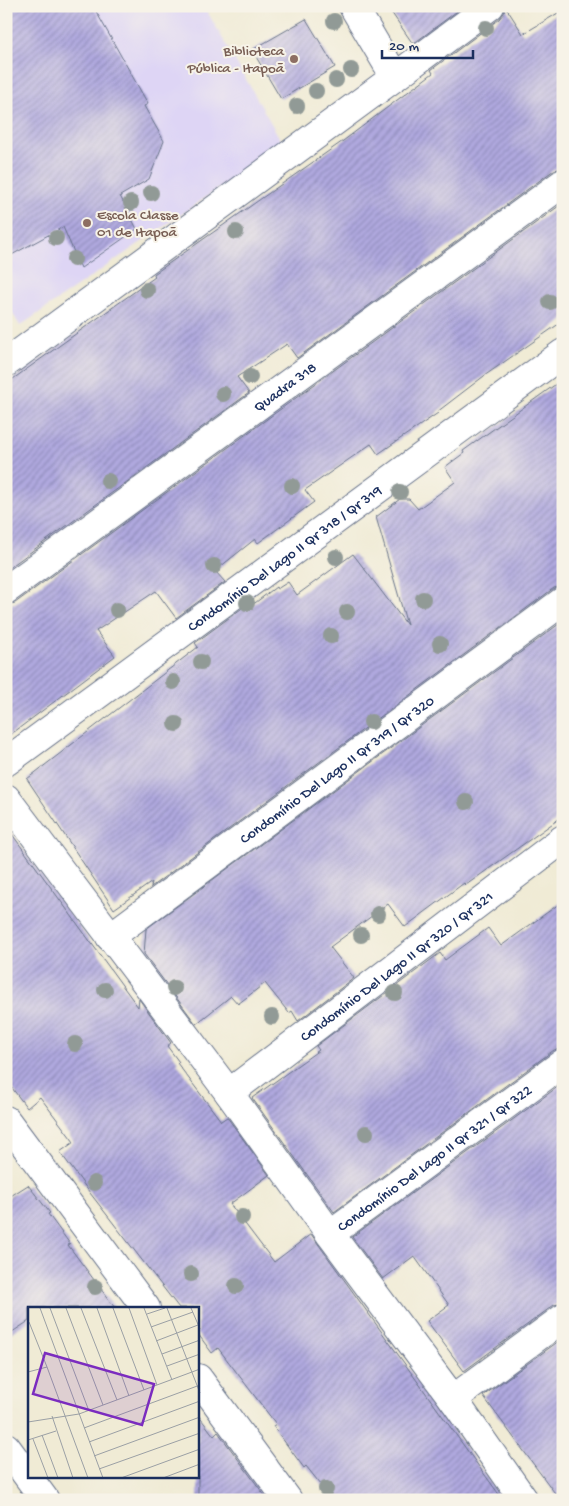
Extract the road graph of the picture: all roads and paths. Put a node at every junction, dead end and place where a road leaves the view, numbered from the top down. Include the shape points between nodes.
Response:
1 (354, 6) edge
2 (490, 6) edge
3 (395, 77) junction
4 (563, 183) edge
5 (563, 353) edge
6 (6, 363) edge
7 (6, 590) edge
8 (563, 601) edge
9 (6, 762) edge
10 (6, 798) edge
11 (563, 839) edge
12 (110, 937) junction
13 (563, 1064) edge
14 (229, 1093) junction
15 (6, 1120) edge
16 (330, 1234) junction
17 (145, 1307) edge
18 (563, 1318) edge
19 (199, 1379) edge
20 (453, 1399) junction
21 (6, 1447) edge
22 (28, 1477) edge
23 (29, 1478) edge
24 (45, 1500) edge
25 (288, 1500) edge
26 (524, 1500) edge

1 - 3 street
2 - 3 street
3 - 6 street
4 - 7 street, Quadra 318
5 - 9 street, Condomínio Del Lago II Qr 318 / Qr 319
8 - 12 street, Condomínio Del Lago II Qr 319 / Qr 320
10 - 12 street
11 - 14 street, Condomínio Del Lago II Qr 320 / Qr 321
12 - 14 street
13 - 16 street, Condomínio Del Lago II Qr 321 / Qr 322
14 - 16 street
15 - 17 street
16 - 20 street
18 - 20 street
19 - 25 street
20 - 26 street
21 - 22 street
23 - 24 street

